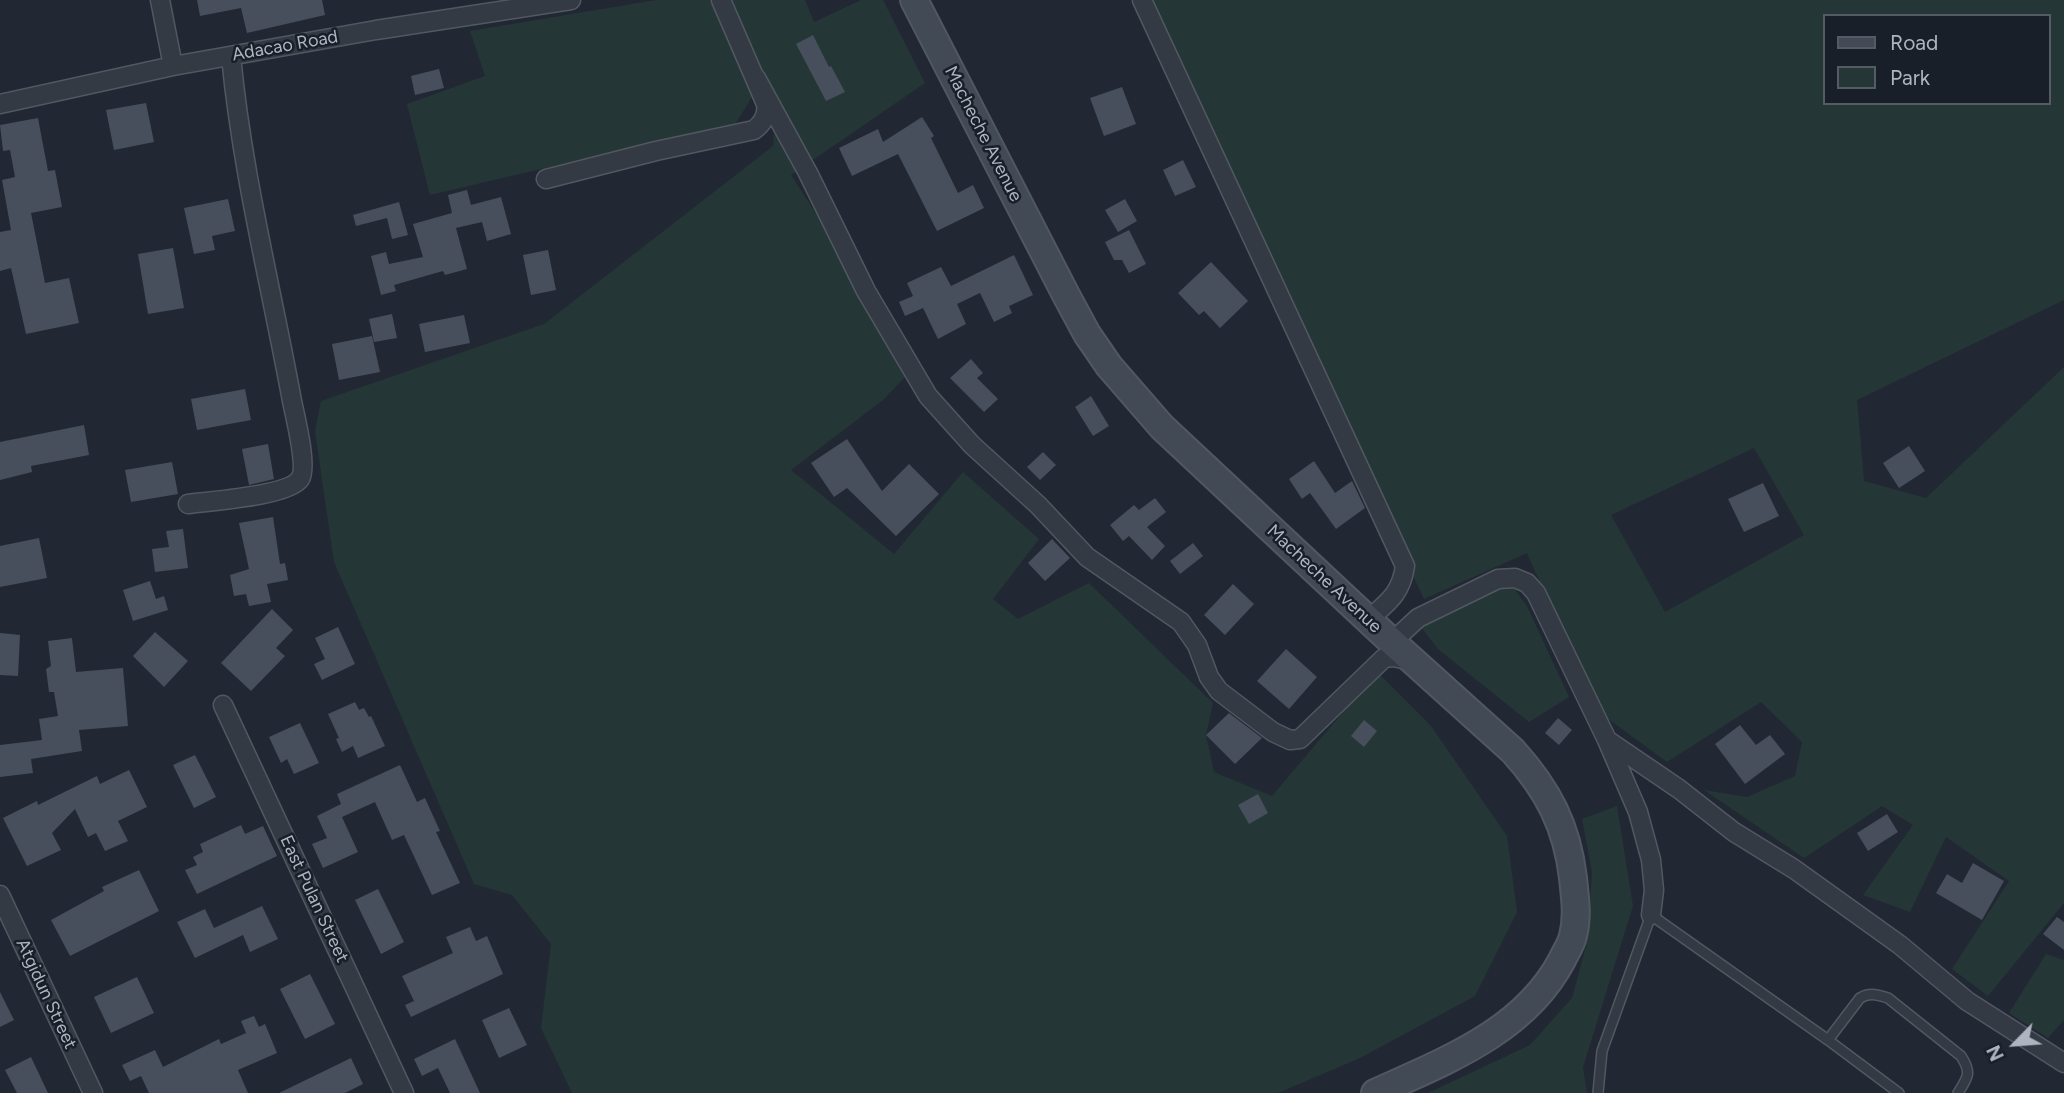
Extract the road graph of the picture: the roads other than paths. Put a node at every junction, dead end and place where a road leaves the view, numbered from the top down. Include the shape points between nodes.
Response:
1 (160, 0) edge
2 (571, 0) edge
3 (720, 0) edge
4 (914, 0) edge
5 (1142, 0) edge
6 (231, 56) junction
7 (173, 66) junction
8 (756, 78) junction
9 (0, 104) edge
10 (546, 179) dead end
11 (188, 504) dead end
12 (1368, 620) junction
13 (1392, 642) junction
14 (1413, 661) junction
15 (223, 705) dead end
16 (1607, 740) junction
17 (0, 895) edge
18 (1651, 915) junction
19 (1828, 1040) junction
20 (2064, 1063) edge
21 (93, 1093) edge
22 (404, 1093) edge
23 (1375, 1093) edge
24 (1598, 1093) edge
25 (1899, 1093) edge
26 (1958, 1093) edge

1 - 7 street
2 - 6 street, Adacao Road
3 - 8 street
4 - 12 main road, Macheche Avenue via 1066,295 1109,366 1162,427
5 - 12 street via 1405,566 1395,595
6 - 7 street, Adacao Road
6 - 11 street via 237,119 285,361 302,473 296,483 270,493
7 - 9 street, Adacao Road
8 - 10 street via 767,111 754,130
8 - 14 street via 866,291 928,396 1087,557 1181,622 1219,691 1273,732 1300,739 1384,658
12 - 13 main road, Macheche Avenue
13 - 14 main road, Macheche Avenue
13 - 16 street via 1418,618 1498,579 1527,583
14 - 23 main road, Macheche Avenue via 1513,751 1551,801 1570,856 1577,912 1572,939 1553,977 1524,1011 1482,1042
15 - 22 street, East Pulan Street
16 - 18 street via 1638,812 1651,860
16 - 20 street via 1900,946 1966,1001
17 - 21 street, Atgidun Street
18 - 19 lane
18 - 24 lane via 1602,1051
19 - 25 lane
19 - 26 lane via 1860,998 1875,994 1888,998 1961,1056 1968,1078

